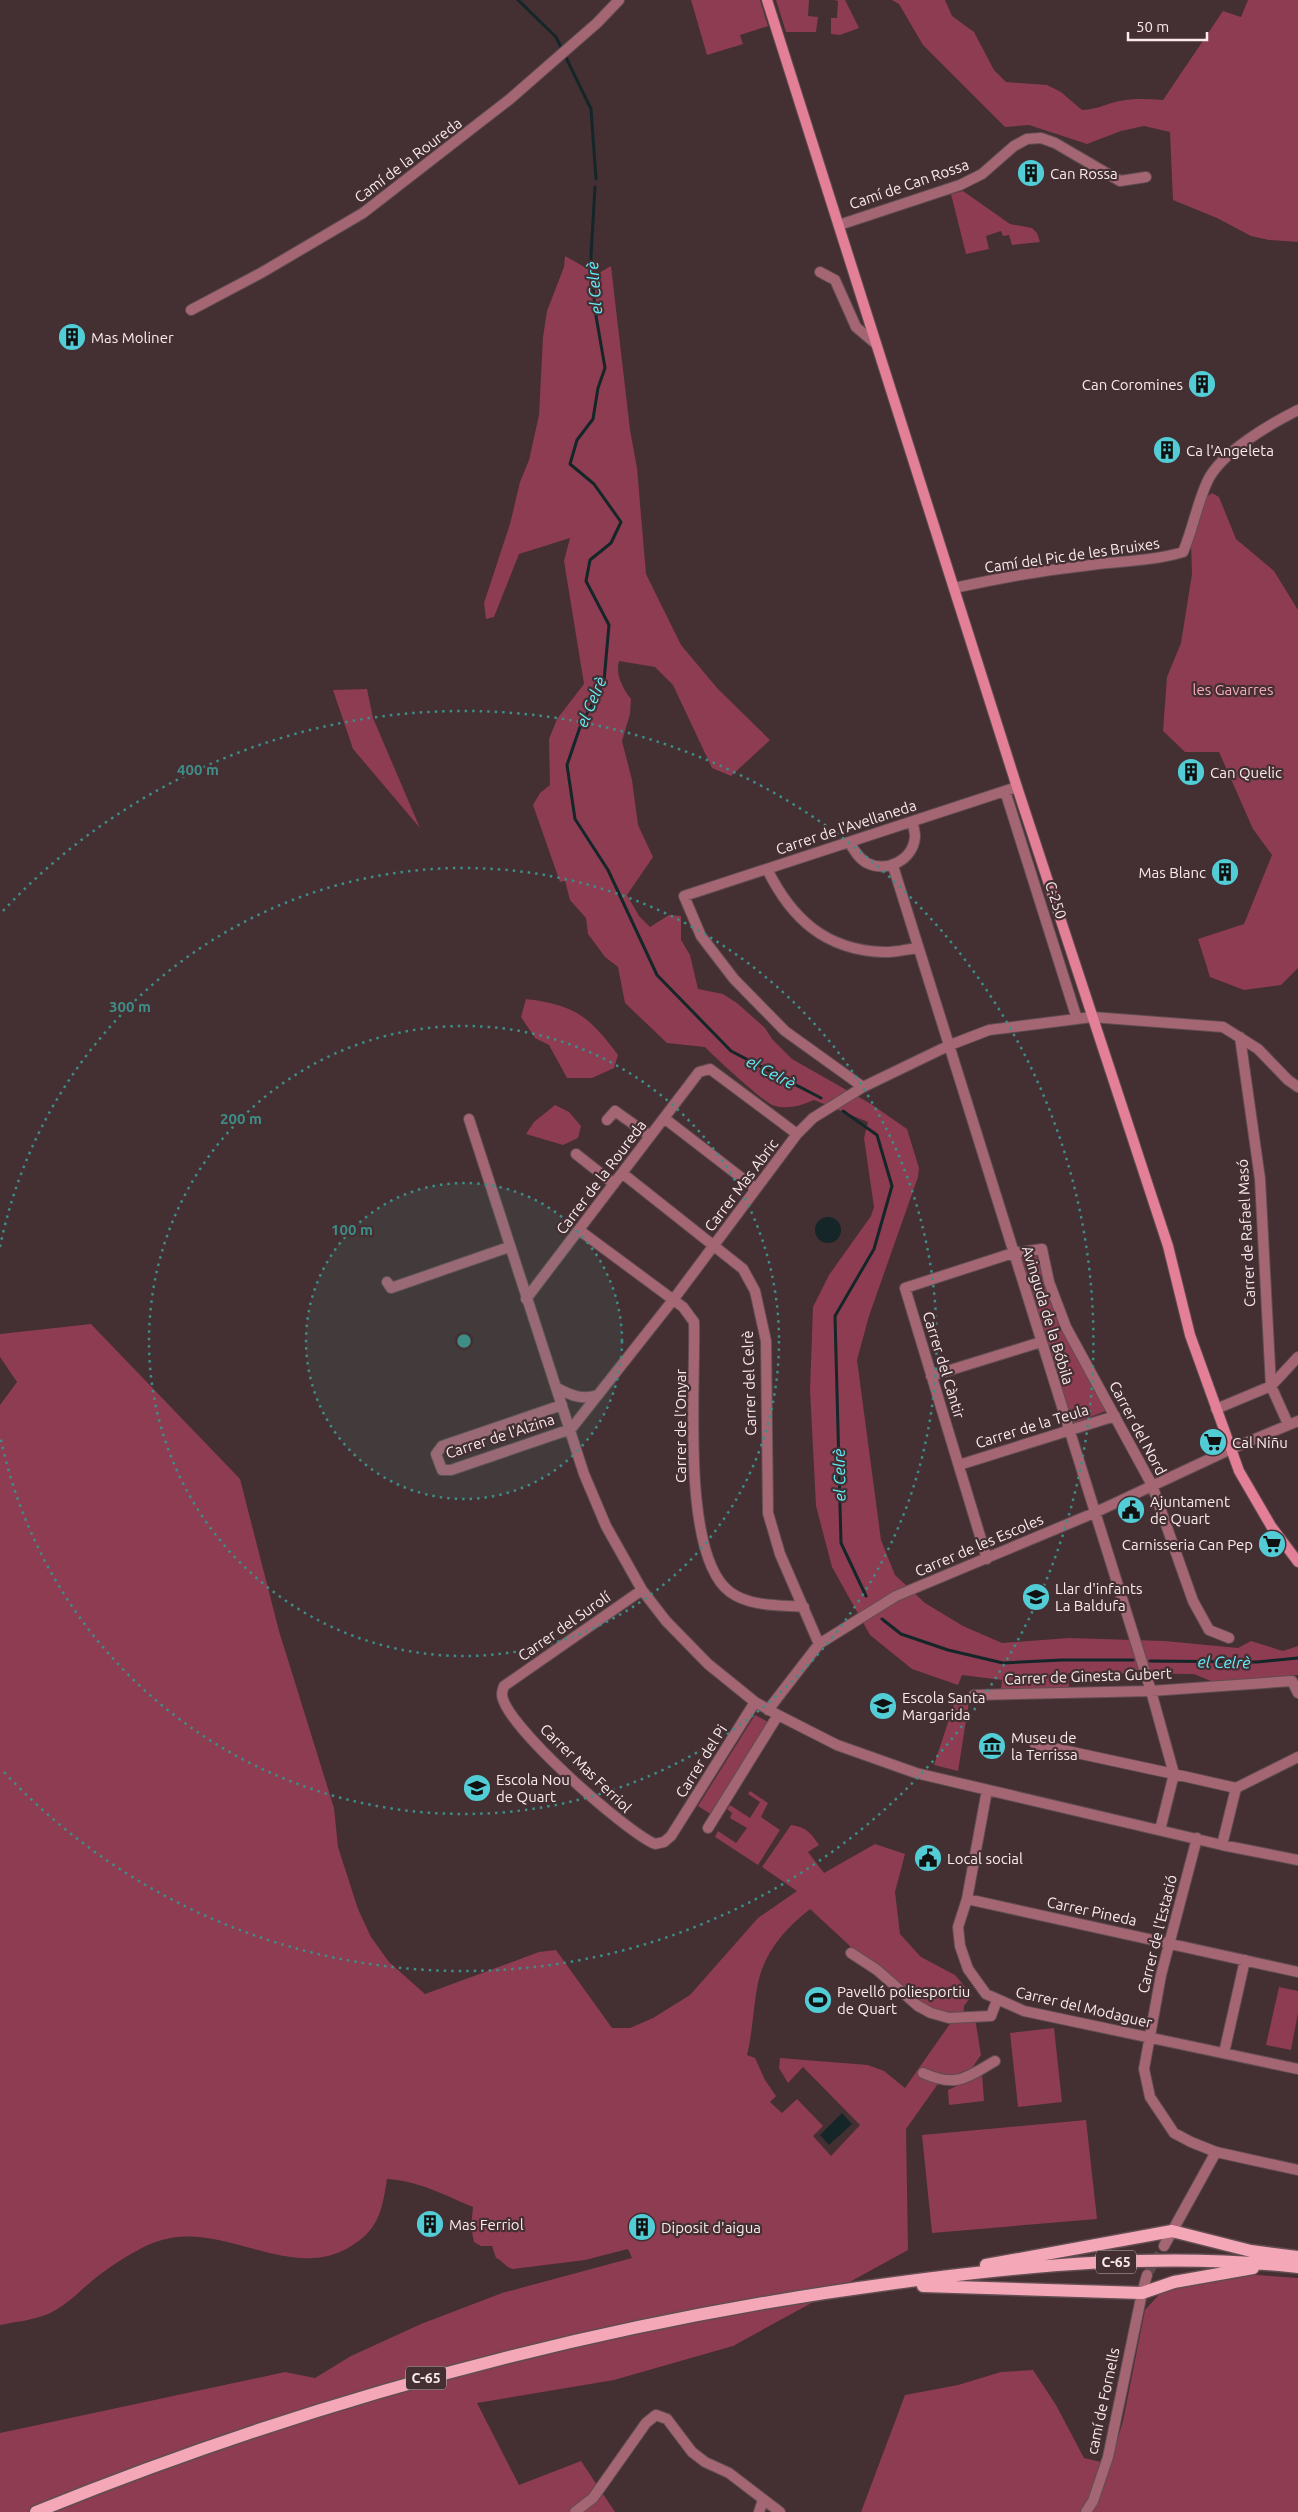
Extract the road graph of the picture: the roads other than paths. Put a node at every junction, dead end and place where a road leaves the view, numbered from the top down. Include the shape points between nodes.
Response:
1 (619, 0) edge
2 (767, 0) edge
3 (1146, 177) dead end
4 (840, 225) junction
5 (820, 272) dead end
6 (191, 310) dead end
7 (876, 344) junction
8 (1298, 410) edge
9 (954, 588) junction
10 (1017, 787) junction
11 (1005, 791) junction
12 (913, 821) junction
13 (849, 842) junction
14 (893, 866) junction
15 (767, 869) junction
16 (918, 948) junction
17 (1092, 1017) junction
18 (1077, 1019) junction
19 (1240, 1037) junction
20 (950, 1045) junction
21 (863, 1087) junction
22 (1298, 1087) edge
23 (664, 1118) junction
24 (469, 1119) dead end
25 (607, 1120) dead end
26 (797, 1134) junction
27 (650, 1136) junction
28 (576, 1154) dead end
29 (622, 1173) junction
30 (614, 1184) junction
31 (756, 1189) junction
32 (579, 1230) junction
33 (714, 1246) junction
34 (509, 1247) junction
35 (1013, 1253) junction
36 (387, 1282) dead end
37 (526, 1299) junction
38 (673, 1300) junction
39 (1041, 1342) junction
40 (1298, 1357) edge
41 (931, 1376) junction
42 (1271, 1386) junction
43 (557, 1388) junction
44 (599, 1394) junction
45 (562, 1405) junction
46 (1216, 1409) junction
47 (1115, 1416) junction
48 (1293, 1423) edge
49 (571, 1429) junction
50 (1069, 1431) junction
51 (1231, 1449) junction
52 (959, 1465) junction
53 (1152, 1486) junction
54 (1094, 1513) junction
55 (987, 1559) junction
56 (1298, 1562) edge
57 (642, 1590) junction
58 (804, 1607) junction
59 (1229, 1638) dead end
60 (820, 1644) junction
61 (504, 1686) joint
62 (1151, 1691) junction
63 (1298, 1693) edge
64 (974, 1695) dead end
65 (755, 1702) junction
66 (768, 1710) junction
67 (778, 1715) junction
68 (1035, 1744) dead end
69 (1298, 1757) edge
70 (1174, 1774) junction
71 (1236, 1788) junction
72 (987, 1790) junction
73 (708, 1828) dead end
74 (1160, 1830) junction
75 (671, 1836) joint
76 (1197, 1838) junction
77 (1222, 1845) junction
78 (1298, 1860) edge
79 (967, 1899) junction
80 (1169, 1943) junction
81 (852, 1953) dead end
82 (1245, 1960) junction
83 (1298, 1972) edge
84 (997, 2000) junction
85 (1150, 2038) junction
86 (1224, 2053) junction
87 (995, 2061) dead end
88 (1298, 2069) edge
89 (923, 2073) dead end
90 (1216, 2152) junction
91 (1298, 2170) edge
92 (1172, 2231) junction
93 (1164, 2246) tunnel mouth
94 (1298, 2257) edge
95 (1273, 2264) junction
96 (1298, 2267) edge
97 (960, 2274) junction
98 (1147, 2275) tunnel mouth
99 (829, 2291) junction
100 (1142, 2293) junction
101 (763, 2500) junction
102 (36, 2512) edge
103 (575, 2512) edge
104 (759, 2512) edge
105 (780, 2512) edge
106 (1086, 2512) edge

1 - 6 street, Camí de la Roureda via 510,99 363,213
2 - 4 main road, C-250
3 - 4 street, Camí de Can Rossa via 1120,181 1055,143 1041,138 1027,139 982,174
4 - 7 main road, C-250
5 - 7 street via 835,280 856,327
7 - 9 main road, C-250
8 - 9 street, Camí del Pic de les Bruixes via 1228,454 1208,479 1183,552 1166,558 1090,565
9 - 10 main road, C-250
10 - 11 street, Carrer de l'Avellaneda
10 - 17 main road, C-250
11 - 12 street, Carrer de l'Avellaneda
11 - 18 street, C-250
12 - 13 street, Carrer de l'Avellaneda
12 - 14 street via 915,838 903,860
13 - 14 street via 867,863
13 - 15 street, Carrer de l'Avellaneda
14 - 16 street, Avinguda de la Bóbila
15 - 16 street via 794,914 816,932 860,950 885,952
15 - 21 street, Carrer de l'Avellaneda via 684,896 701,936 734,979 785,1031
16 - 20 street, Avinguda de la Bóbila
17 - 18 street, Carrer Mas Abric
17 - 19 street, Carrer Mas Abric via 1223,1027
17 - 46 main road, C-250 via 1168,1246 1190,1335
18 - 20 street, Carrer Mas Abric via 989,1030
19 - 22 street, Carrer Mas Abric
19 - 42 street, Carrer de Rafael Masó via 1260,1179
20 - 21 street, Carrer Mas Abric
20 - 35 street, Avinguda de la Bóbila
21 - 26 street, Carrer Mas Abric via 813,1118
23 - 26 street, Carrer de la Roureda via 699,1072 710,1069
23 - 27 street, Carrer de la Roureda
23 - 31 street
24 - 34 street
25 - 27 street via 614,1112
26 - 31 street, Carrer Mas Abric
27 - 29 street, Carrer de la Roureda
28 - 30 street
29 - 30 street, Carrer de la Roureda
29 - 33 street, Carrer del Celrè
30 - 32 street, Carrer de la Roureda
31 - 33 street, Carrer Mas Abric
32 - 37 street, Carrer de la Roureda
32 - 38 street, Carrer de l'Onyar
33 - 38 street, Carrer Mas Abric
33 - 58 street, Carrer del Celrè via 743,1270 755,1291 766,1341 768,1514 780,1554
34 - 36 street via 391,1288
34 - 37 street
35 - 39 street, Avinguda de la Bóbila
35 - 41 street, Carrer del Càntir via 905,1288
35 - 47 street, Carrer del Nord via 1042,1250 1049,1282 1066,1327
37 - 43 street
38 - 44 street, Carrer Mas Abric
38 - 58 street, Carrer de l'Onyar via 694,1322 695,1494 700,1535 711,1564 731,1594 752,1602
39 - 41 street
39 - 50 street, Avinguda de la Bóbila
40 - 42 street
41 - 52 street, Carrer del Càntir
42 - 46 street
42 - 48 street, Carrer de Rafael Masó
43 - 44 street via 586,1399
43 - 45 street
44 - 49 street, Carrer Mas Abric
45 - 49 street
45 - 49 street, Carrer de l'Alzina via 442,1446 436,1454 442,1470 451,1470
46 - 51 main road, C-250
47 - 50 street, Carrer de la Teula
47 - 53 street, Carrer del Nord
48 - 51 street, Carrer de les Escoles
49 - 57 street via 584,1474 606,1526
50 - 52 street, Carrer de la Teula
50 - 54 street, Avinguda de la Bóbila
51 - 53 street, Carrer de les Escoles
51 - 56 main road, C-250 via 1239,1471 1271,1526
52 - 55 street, Carrer del Càntir
53 - 54 street, Carrer de les Escoles
53 - 59 street, Carrer del Nord via 1193,1601 1209,1630
54 - 55 street, Carrer de les Escoles
54 - 62 street, Avinguda de la Bóbila
55 - 60 street, Carrer de les Escoles via 896,1596
57 - 61 street, Carrer del Surolí
57 - 65 street via 666,1621 708,1664
58 - 60 street, Carrer del Celrè
60 - 66 street, Carrer de les Escoles
61 - 75 street, Carrer Mas Ferriol via 505,1702 523,1728 595,1801 643,1839 655,1844
62 - 63 street, Carrer de Ginesta Gubert via 1292,1681
62 - 64 street, Carrer de Ginesta Gubert
62 - 70 street, Avinguda de la Bóbila
65 - 66 street
65 - 75 street, Carrer del Pi
66 - 67 street
67 - 72 street via 837,1745 896,1766
67 - 73 street
68 - 70 street
69 - 71 street
70 - 71 street
70 - 74 street
71 - 77 street
72 - 74 street
72 - 79 street, Carrer del Modaguer
74 - 76 street
76 - 77 street
76 - 80 street, Carrer de l'Estació
77 - 78 street
79 - 80 street, Carrer Pineda
79 - 84 street, Carrer del Modaguer via 958,1927 960,1946 978,1985
80 - 82 street, Carrer Pineda
80 - 85 street, Carrer de l'Estació
81 - 84 street via 931,2013 949,2018 991,2016
82 - 83 street, Carrer Pineda
82 - 86 street
84 - 85 street, Carrer del Modaguer via 1024,2011
85 - 86 street, Carrer del Modaguer
85 - 90 street, Carrer de l'Estació via 1144,2069 1150,2097 1174,2133
86 - 88 street, Carrer del Modaguer
87 - 89 street via 958,2080 938,2080
90 - 91 street, Carrer de l'Estació
90 - 92 street
92 - 93 street
92 - 94 main road via 1251,2251
92 - 97 main road via 981,2266
95 - 96 main road, C-65
95 - 97 main road, C-65 via 1129,2261
95 - 100 main road via 1174,2282
97 - 99 main road, C-65
98 - 100 street, camí de Fornells
99 - 100 main road via 850,2295 932,2285
99 - 102 main road, C-65 via 574,2340 430,2376 239,2436
100 - 106 street, camí de Fornells via 1108,2457
101 - 103 street via 729,2473 692,2452 666,2419 656,2415 646,2423 593,2498
101 - 104 street
101 - 105 street

